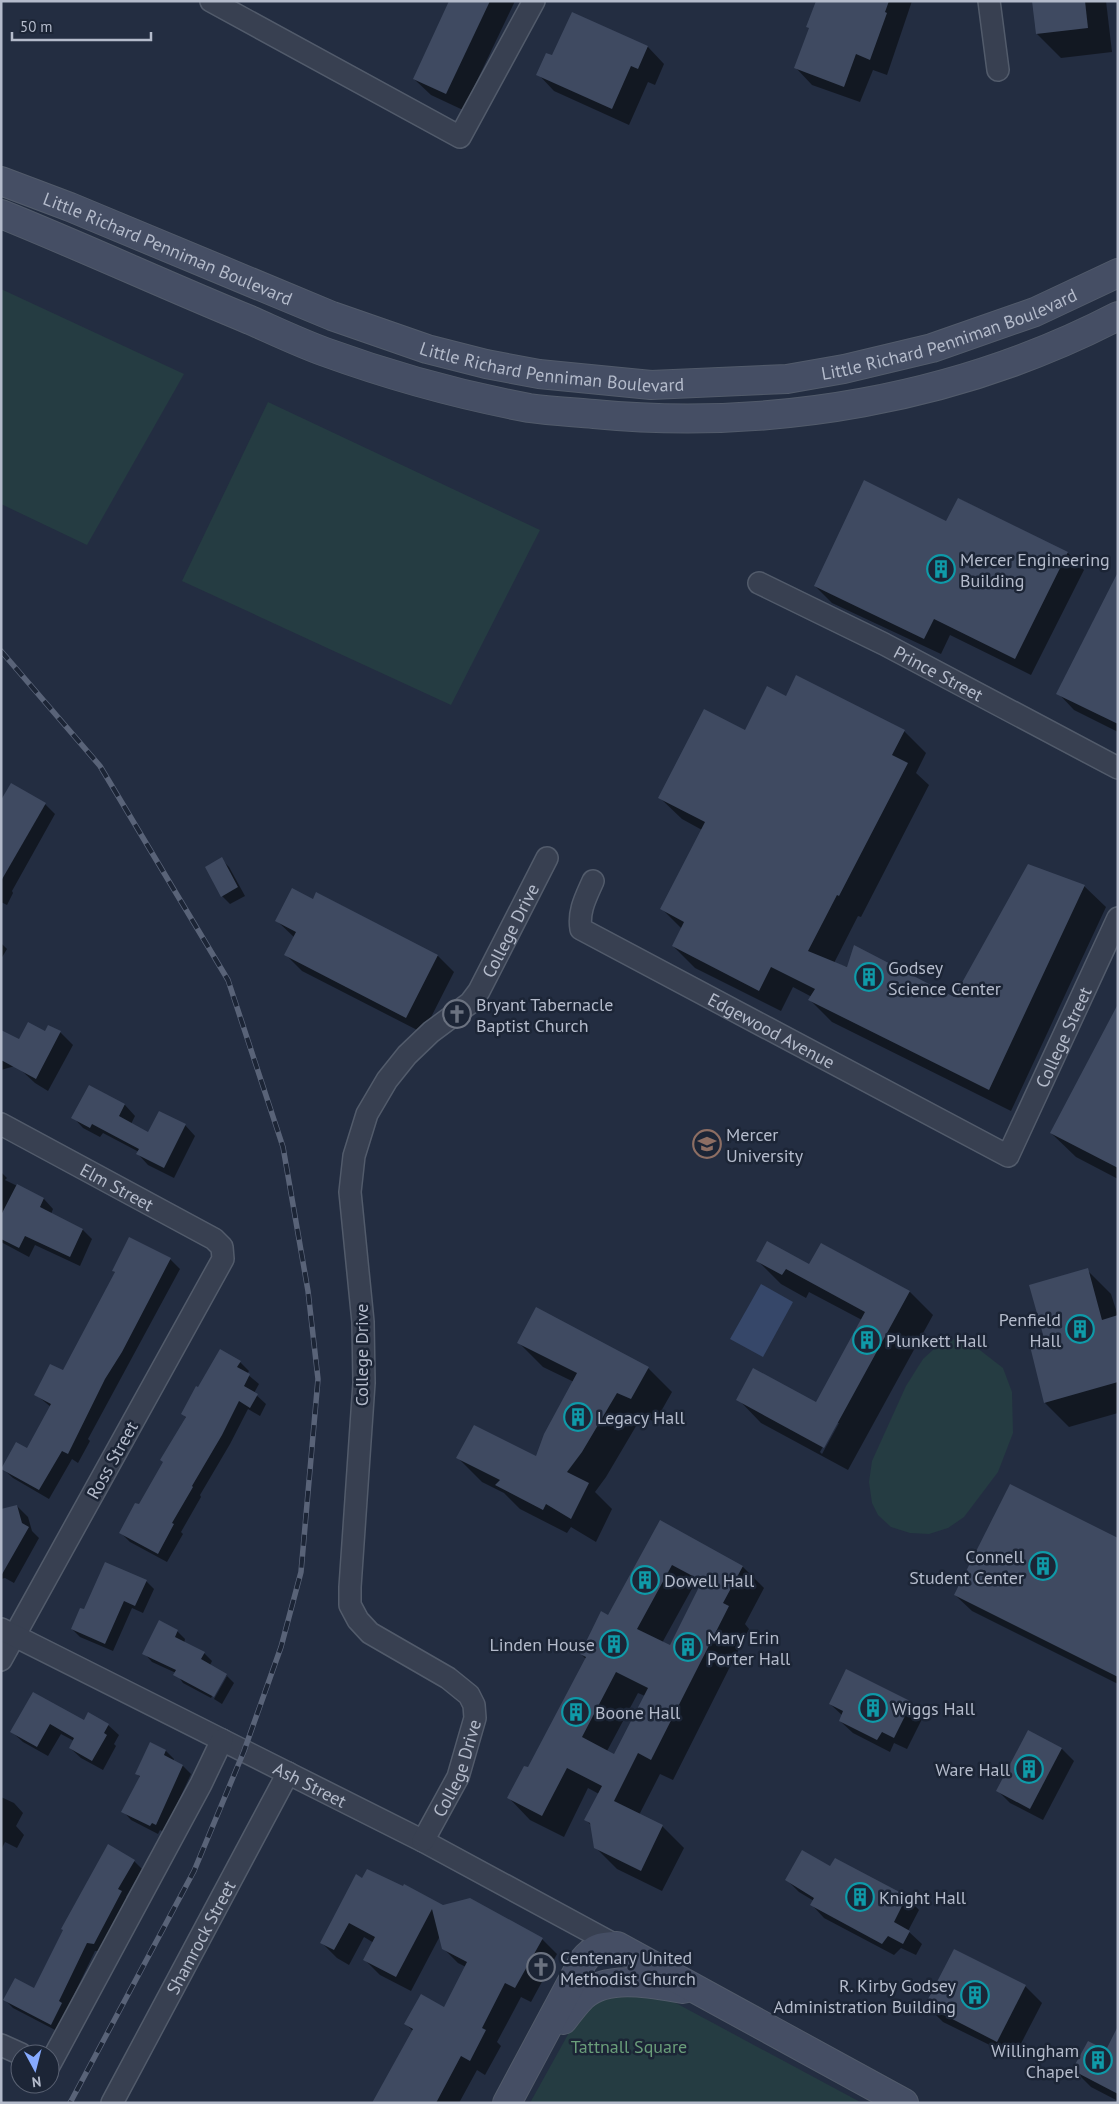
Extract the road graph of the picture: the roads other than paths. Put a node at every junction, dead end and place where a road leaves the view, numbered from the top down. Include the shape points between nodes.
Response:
1 (211, 1) edge
2 (534, 1) edge
3 (990, 1) edge
4 (235, 7) edge
5 (998, 70) dead end
6 (1, 181) edge
7 (1, 214) edge
8 (1118, 273) edge
9 (1118, 316) edge
10 (759, 583) dead end
11 (1118, 768) edge
12 (547, 858) dead end
13 (593, 881) dead end
14 (1118, 918) edge
15 (1, 1124) edge
16 (1008, 1156) joint
17 (223, 1259) joint
18 (8, 1633) edge
19 (1, 1660) edge
20 (222, 1740) junction
21 (288, 1773) junction
22 (423, 1841) junction
23 (617, 1946) junction
24 (705, 1993) junction
25 (60, 2045) edge
26 (532, 2058) junction
27 (112, 2103) edge
28 (507, 2103) edge
29 (904, 2103) edge

1 - 4 street
2 - 4 street via 460,137
3 - 5 street
6 - 8 street, Little Richard Penniman Boulevard via 332,316 427,349 539,374 650,385 787,378 932,348 1035,312
7 - 9 street, Little Richard Penniman Boulevard via 324,352 392,374 532,408 634,418 738,417 895,397 1027,356
10 - 11 street, Prince Street via 884,644
12 - 22 street, College Drive via 479,991 470,1003 407,1055 387,1080 367,1114 354,1156 350,1192 364,1322 364,1357 350,1605 370,1633 448,1678 469,1696 474,1706 475,1718 458,1777
13 - 16 street, Edgewood Avenue via 581,907 581,929
14 - 16 street, College Street
15 - 17 street, Elm Street via 214,1239 222,1247
17 - 18 street, Ross Street
18 - 19 street, Ross Street
18 - 20 street, Ash Street
20 - 21 street, Ash Street
20 - 25 street
21 - 22 street, Ash Street
21 - 27 street, Shamrock Street
22 - 23 street, Ash Street
23 - 24 street
23 - 26 street via 600,1946 583,1961
24 - 26 street via 624,1982 595,1989 584,1995
24 - 29 street
26 - 28 street

